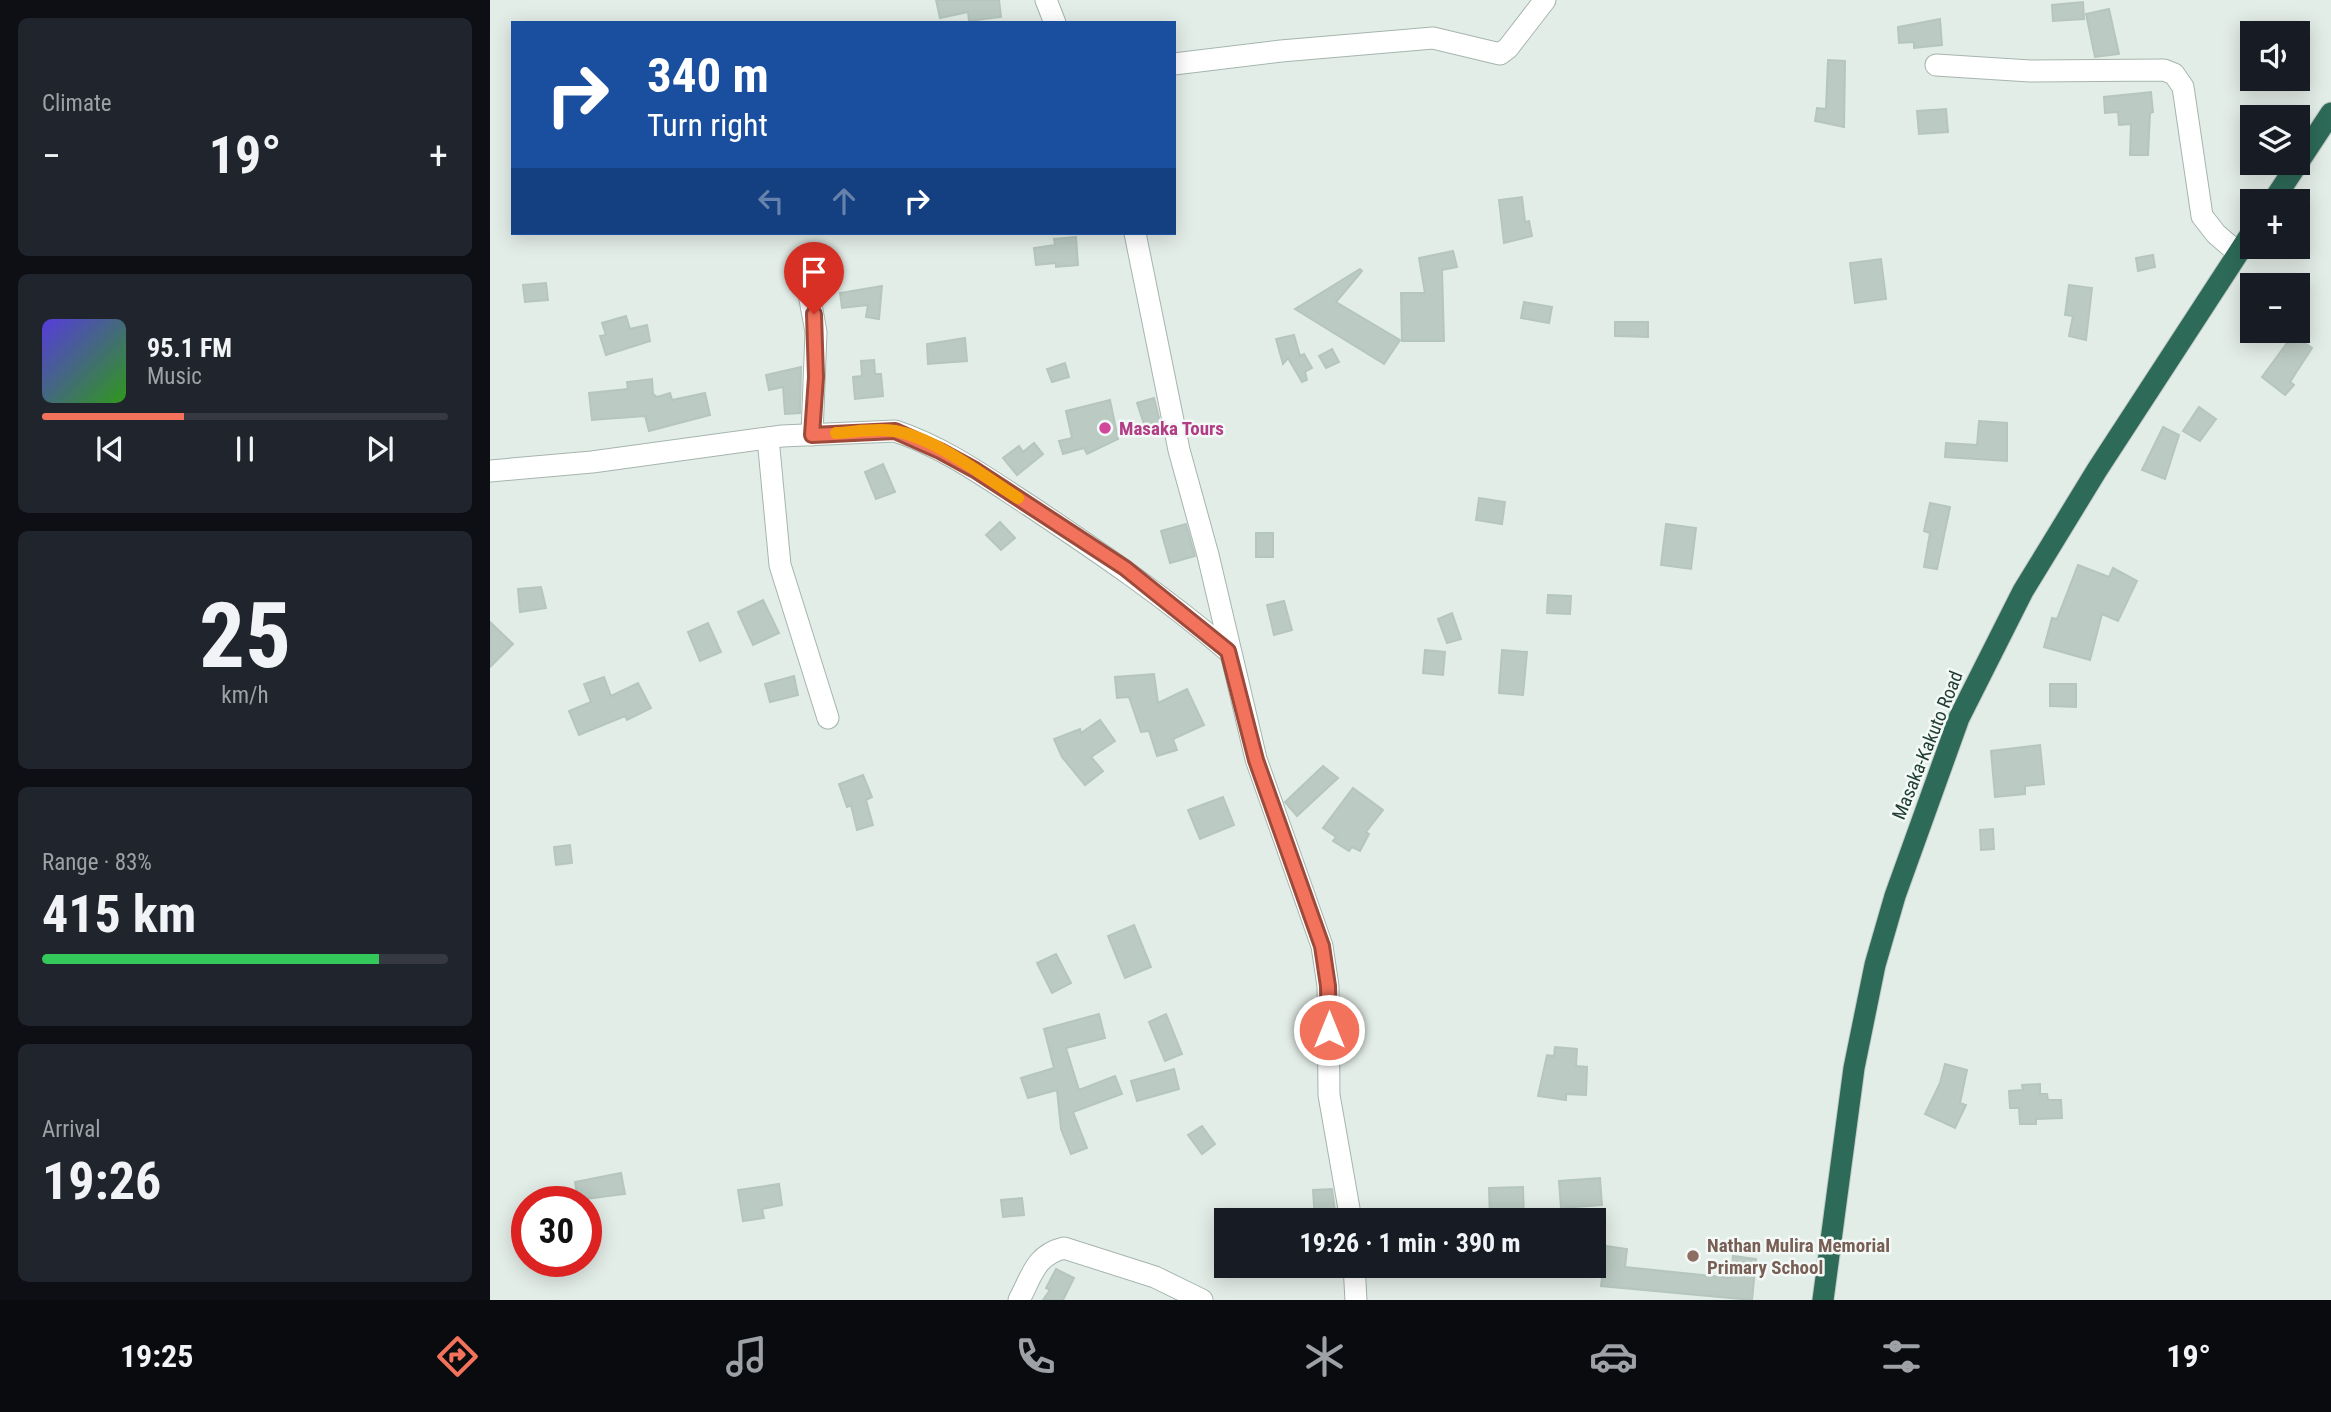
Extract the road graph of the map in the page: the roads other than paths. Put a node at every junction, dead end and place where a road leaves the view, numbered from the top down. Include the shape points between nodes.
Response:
1 (1046, 0) edge
2 (1545, 0) edge
3 (1054, 21) edge
4 (1176, 64) edge
5 (1936, 65) dead end
6 (2331, 113) edge
7 (2281, 189) edge
8 (1135, 235) edge
9 (2240, 250) edge
10 (2238, 253) junction
11 (807, 283) dead end
12 (812, 435) junction
13 (768, 438) junction
14 (490, 471) edge
15 (1228, 651) junction
16 (828, 718) dead end
17 (1349, 1208) edge
18 (1355, 1278) edge
19 (1019, 1300) edge
20 (1202, 1300) edge
21 (1356, 1300) edge
22 (1823, 1300) edge

1 - 3 street
2 - 4 street via 1500,54 1433,38
5 - 10 street via 2030,71 2164,70 2174,74 2183,87 2202,216
6 - 7 highway
8 - 15 street via 1167,397
9 - 10 highway, Masaka-Kakuto Road
10 - 22 highway, Masaka-Kakuto Road via 2023,591 1959,718 1875,965 1854,1068
11 - 12 street via 816,332
12 - 13 street
12 - 15 street via 895,431 940,451 1125,568
13 - 14 street
13 - 16 street via 780,565
15 - 17 street via 1256,760 1322,946 1328,986 1329,1095
18 - 21 street
19 - 20 street via 1036,1264 1064,1248 1155,1278

